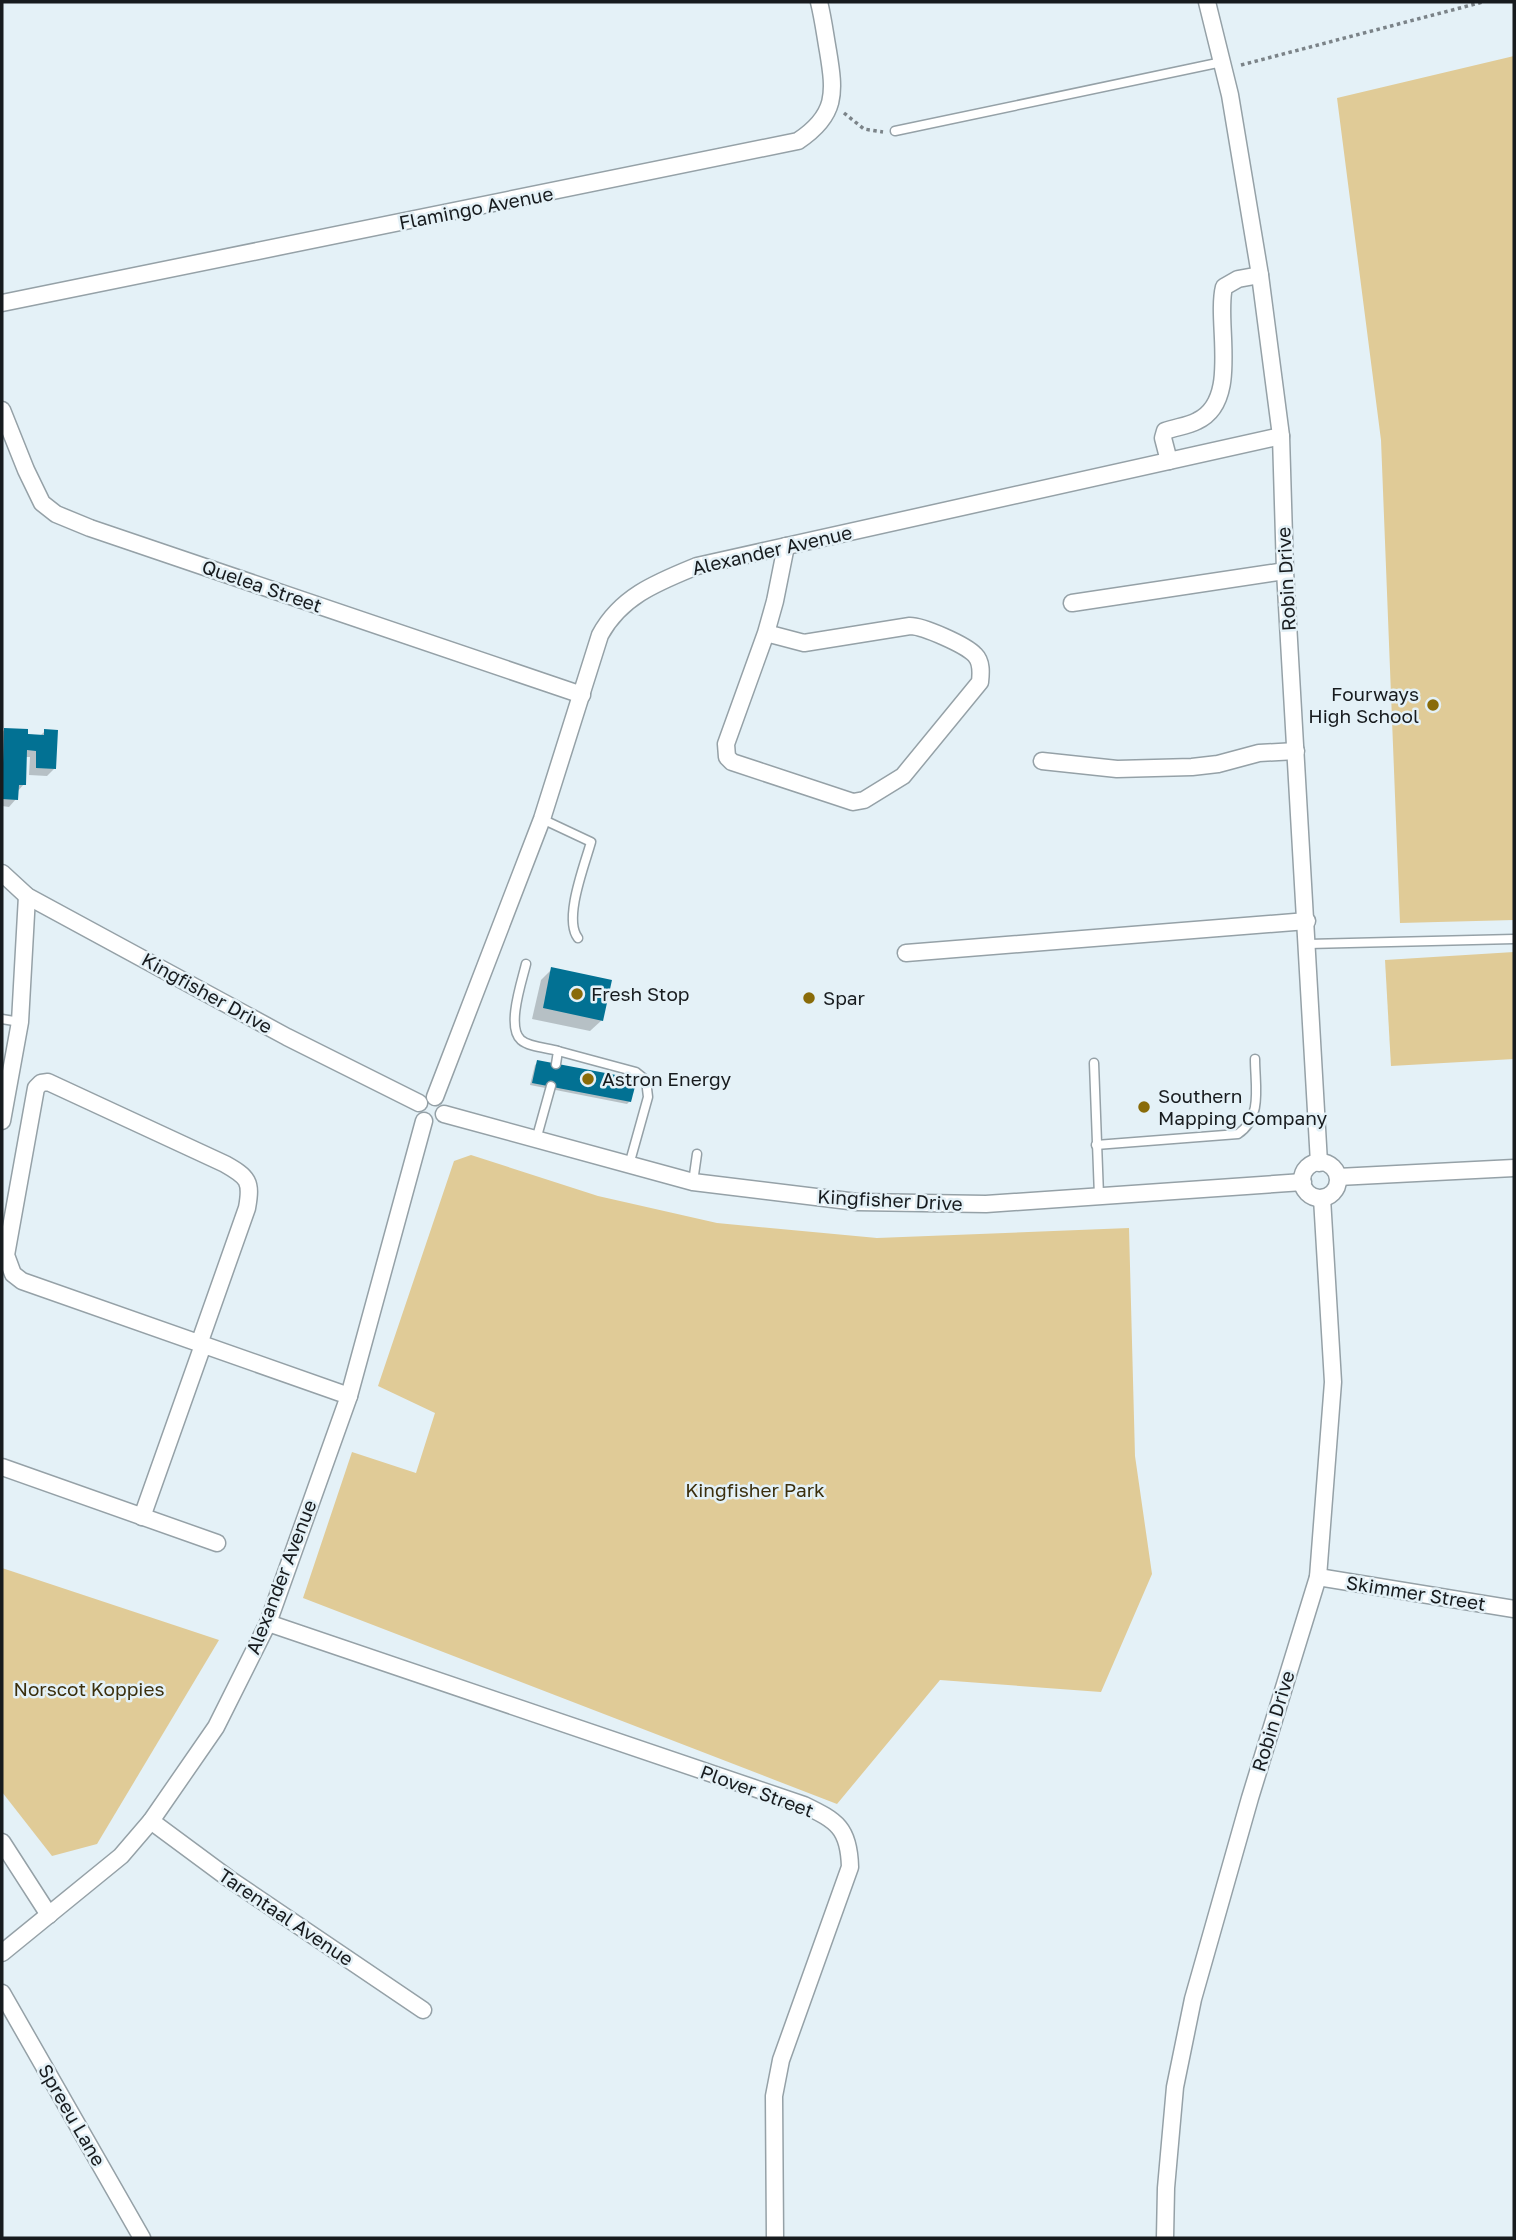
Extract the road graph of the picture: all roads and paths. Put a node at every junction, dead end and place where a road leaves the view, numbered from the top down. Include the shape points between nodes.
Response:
1 (819, 2) edge
2 (1207, 2) edge
3 (1483, 2) edge
4 (1223, 65) junction
5 (832, 102) junction
6 (895, 131) joint
7 (1260, 275) junction
8 (2, 303) edge
9 (2, 410) edge
10 (1281, 436) junction
11 (1168, 461) junction
12 (786, 546) junction
13 (1285, 571) junction
14 (1072, 603) dead end
15 (766, 633) junction
16 (582, 695) junction
17 (1296, 751) junction
18 (1042, 761) dead end
19 (542, 819) junction
20 (2, 873) edge
21 (27, 896) junction
22 (1307, 921) junction
23 (578, 938) dead end
24 (1514, 939) edge
25 (1308, 944) junction
26 (906, 953) dead end
27 (526, 964) dead end
28 (2, 1019) edge
29 (20, 1022) junction
30 (558, 1051) junction
31 (1255, 1059) dead end
32 (556, 1063) dead end
33 (1094, 1063) dead end
34 (551, 1086) dead end
35 (435, 1097) junction
36 (419, 1103) junction
37 (444, 1114) junction
38 (2, 1121) edge
39 (424, 1121) junction
40 (537, 1140) junction
41 (1096, 1145) junction
42 (697, 1154) dead end
43 (1319, 1163) junction
44 (629, 1165) junction
45 (1514, 1168) edge
46 (1338, 1177) junction
47 (693, 1182) junction
48 (1303, 1182) junction
49 (1099, 1197) junction
50 (1322, 1198) junction
51 (201, 1344) junction
52 (349, 1396) junction
53 (2, 1467) edge
54 (142, 1517) junction
55 (217, 1543) dead end
56 (1318, 1577) junction
57 (1514, 1609) edge
58 (268, 1623) junction
59 (151, 1821) junction
60 (2, 1842) edge
61 (49, 1915) junction
62 (2, 1953) edge
63 (2, 1993) edge
64 (423, 2010) dead end
65 (142, 2238) edge
66 (775, 2238) edge
67 (1165, 2238) edge

1 - 5 street via 833,80
2 - 4 street, Robin Drive
3 - 4 path
4 - 6 lane
4 - 7 street, Robin Drive
5 - 6 path via 864,129
5 - 8 street, Flamingo Avenue via 823,121 798,142
7 - 10 street, Robin Drive
7 - 11 street via 1224,286 1225,369 1219,393 1209,414 1166,431
9 - 16 street, Quelea Street via 37,495 56,514
10 - 11 street, Alexander Avenue
10 - 13 street, Robin Drive
11 - 12 street, Alexander Avenue
12 - 15 street
12 - 16 street, Alexander Avenue via 697,566 631,598 600,635
13 - 14 street
13 - 17 street, Robin Drive
15 - 15 street via 804,643 902,627 925,628 974,654 980,664 980,682 903,776 853,802 727,757 726,744
16 - 19 street, Alexander Avenue
17 - 18 street via 1259,753 1192,767 1117,769
17 - 22 street, Robin Drive
19 - 23 lane via 591,842 573,914 572,928
19 - 35 street, Alexander Avenue
20 - 21 street, Kingfisher Drive
21 - 29 street
21 - 36 street, Kingfisher Drive
22 - 25 street, Robin Drive
22 - 26 street
24 - 25 lane
25 - 43 street, Robin Drive
27 - 30 lane via 514,1020 516,1033 522,1041
28 - 29 lane
29 - 38 street
30 - 32 lane
30 - 44 lane via 636,1072 646,1080 648,1097
31 - 41 lane via 1256,1108 1238,1134
33 - 41 lane
34 - 40 lane
35 - 36 street via 425,1097
35 - 37 street via 443,1103
36 - 39 street via 418,1113
37 - 39 street via 437,1122
37 - 40 street, Kingfisher Drive
39 - 52 street, Alexander Avenue
40 - 44 street, Kingfisher Drive
41 - 49 lane
42 - 47 lane
43 - 46 street via 1331,1166
43 - 48 street via 1308,1167
44 - 47 street, Kingfisher Drive
45 - 46 street
46 - 50 street via 1335,1191
47 - 49 street, Kingfisher Drive via 857,1202 986,1205
48 - 49 street, Kingfisher Drive
48 - 50 street via 1308,1193
50 - 56 street, Robin Drive via 1333,1382
51 - 51 street via 247,1208 250,1190 244,1174 48,1082 41,1083 36,1088 6,1255 13,1274
51 - 52 street
51 - 54 street
52 - 58 street, Alexander Avenue
53 - 54 street
54 - 55 street
56 - 57 street, Skimmer Street
56 - 67 street, Robin Drive via 1194,1999 1175,2087
58 - 59 street, Alexander Avenue via 216,1727
58 - 66 street, Plover Street via 804,1805 828,1817 846,1836 850,1867 781,2060 775,2096
59 - 61 street, Alexander Avenue via 121,1856
59 - 64 street, Tarentaal Avenue
60 - 61 street
61 - 62 street, Alexander Avenue
63 - 65 street, Spreeu Lane

